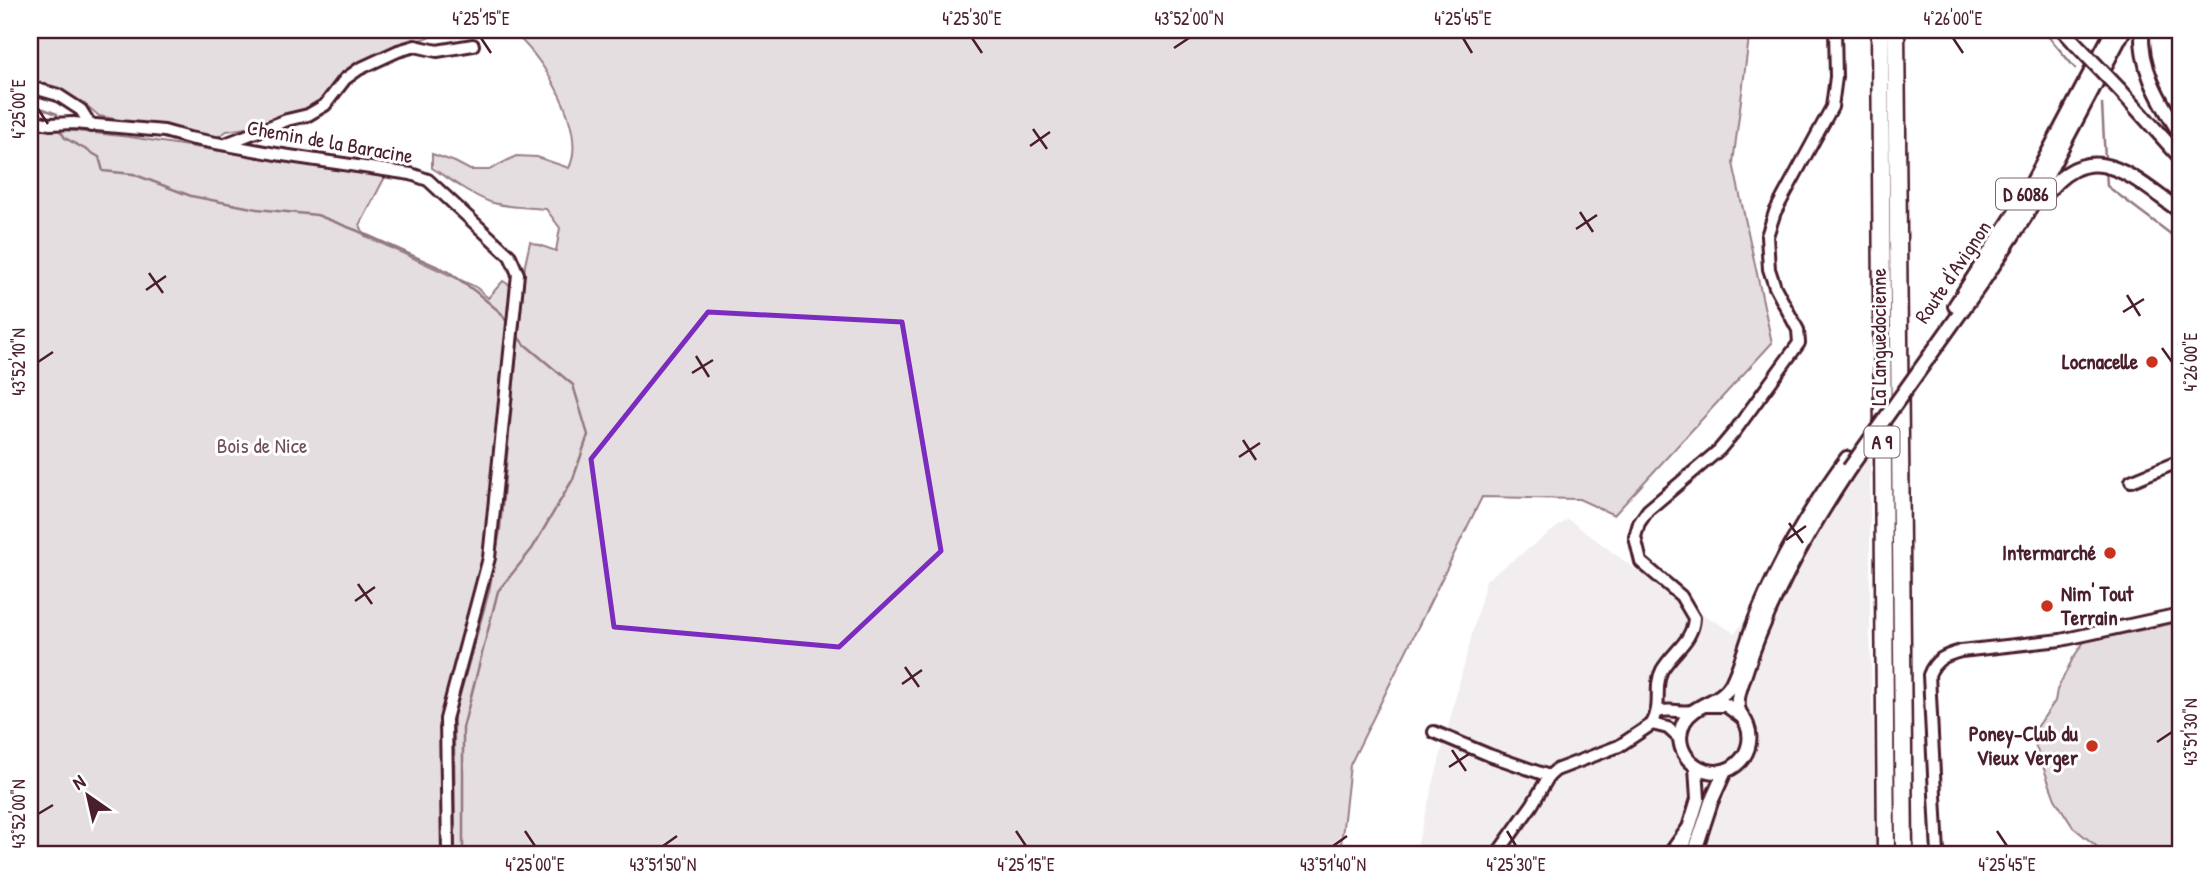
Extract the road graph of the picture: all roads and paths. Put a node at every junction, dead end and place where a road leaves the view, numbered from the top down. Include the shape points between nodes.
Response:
1 (1835, 30) edge
2 (1880, 30) edge
3 (1896, 30) edge
4 (2063, 30) edge
5 (2113, 30) edge
6 (2124, 30) edge
7 (2142, 30) edge
8 (473, 45) dead end
9 (30, 87) edge
10 (30, 120) edge
11 (90, 126) junction
12 (2180, 134) edge
13 (225, 144) junction
14 (2180, 157) edge
15 (2180, 211) edge
16 (2000, 256) junction
17 (1928, 352) junction
18 (2180, 461) edge
19 (1848, 463) junction
20 (2131, 481) dead end
21 (2180, 614) edge
22 (1698, 708) junction
23 (1658, 712) junction
24 (1741, 716) junction
25 (1652, 724) junction
26 (1434, 732) dead end
27 (1680, 739) junction
28 (1696, 767) junction
29 (1725, 771) junction
30 (1549, 776) junction
31 (1691, 820) junction
32 (448, 854) edge
33 (1497, 854) edge
34 (1669, 854) edge
35 (1681, 854) edge
36 (1694, 854) edge
37 (1886, 854) edge
38 (1904, 854) edge
39 (1938, 854) edge

1 - 23 street via 1832,107 1774,212 1767,236 1769,269 1798,330 1799,342 1735,431 1703,466 1648,510 1636,531 1642,562 1681,596 1694,618 1689,638 1659,678
2 - 37 highway, La Languedocienne / A 9
3 - 38 highway, La Languedocienne / A 9
4 - 14 main road, bridge
5 - 17 main road, Route d'Avignon / D 6086 via 2022,202
6 - 16 main road, Route d'Avignon / D 6086
7 - 12 main road via 2149,76
8 - 13 street via 437,51 415,46 398,51 359,69 325,105 308,115
9 - 11 street via 58,95 81,110
10 - 11 street, Chemin de la Baracine
11 - 13 street, Chemin de la Baracine via 164,131
13 - 32 street, Chemin de la Baracine via 428,180 510,256 518,274 489,558 446,719
15 - 16 main road via 2117,168 2085,165 2058,179
16 - 17 main road, Route d'Avignon / D 6086
17 - 19 main road, D 6086, bridge
18 - 20 street
19 - 22 main road, D 6086 via 1817,502 1786,555 1732,682
19 - 24 main road, D 6086 via 1769,609 1741,687
21 - 39 street via 2061,640 1961,651 1938,661 1930,675
22 - 23 street
22 - 24 main road via 1726,705
22 - 27 main road via 1684,723
23 - 25 street
24 - 29 main road via 1747,725 1748,748 1743,758
25 - 27 street via 1668,728
25 - 30 street via 1619,746
26 - 30 street
27 - 28 main road via 1685,755
28 - 29 main road
28 - 31 main road via 1698,799
29 - 36 main road
30 - 33 street
31 - 34 street
31 - 35 main road

